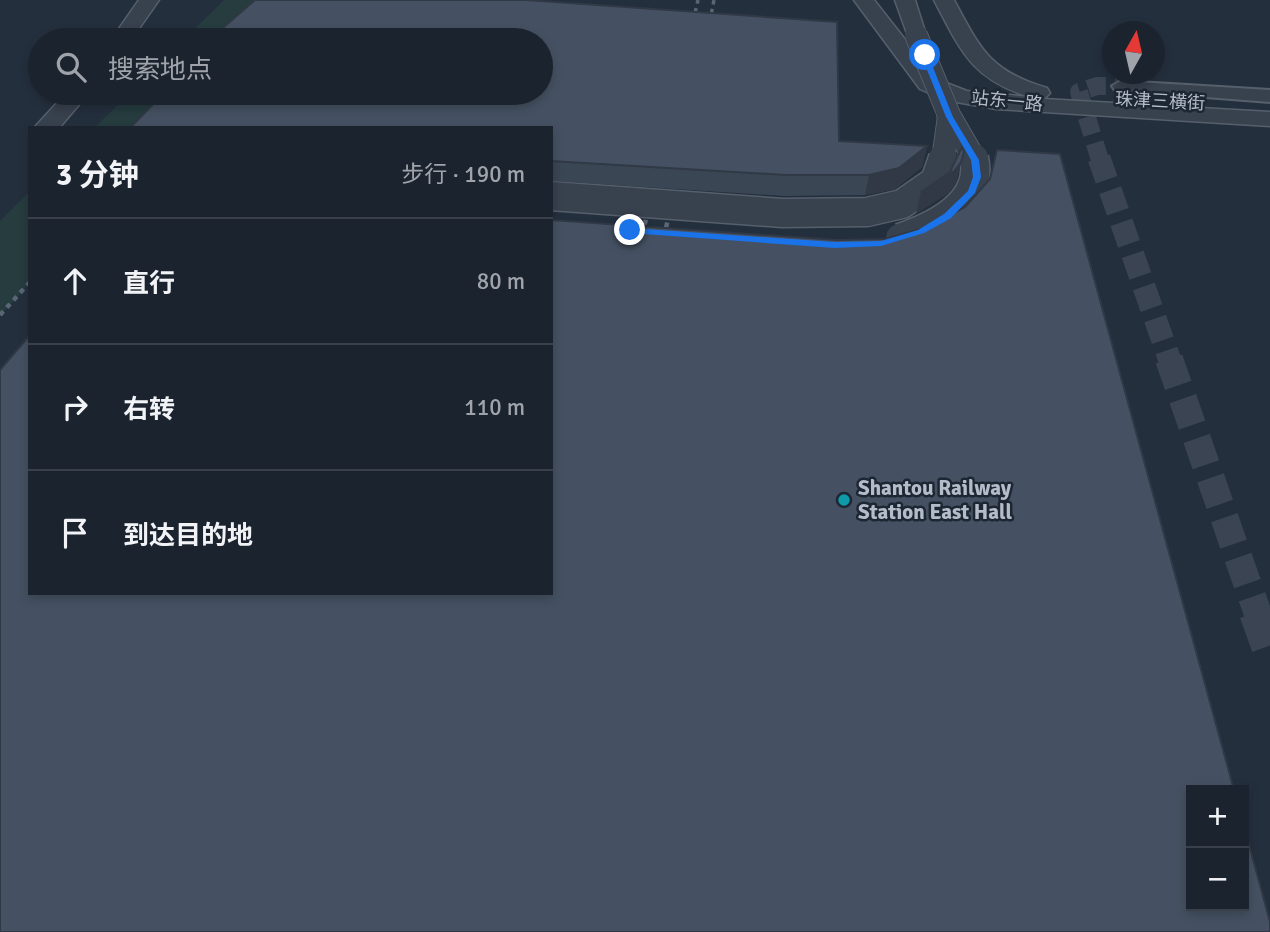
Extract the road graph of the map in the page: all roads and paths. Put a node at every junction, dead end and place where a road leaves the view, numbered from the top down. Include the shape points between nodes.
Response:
1 (149, 0) edge
2 (864, 0) edge
3 (894, 0) edge
4 (905, 0) edge
5 (944, 0) edge
6 (129, 28) edge
7 (916, 35) junction
8 (1121, 86) tunnel mouth
9 (1270, 96) edge
10 (1059, 101) junction
11 (67, 105) edge
12 (78, 105) edge
13 (1270, 106) edge
14 (949, 117) junction
15 (1270, 119) edge
16 (48, 126) edge
17 (81, 126) edge
18 (553, 197) edge
19 (870, 244) edge

1 - 6 street
2 - 10 street, 站东一路 via 928,84 941,92 980,100
3 - 7 street
4 - 7 street
5 - 10 street, 站东一路 via 978,62 1014,87
7 - 14 street, bridge
8 - 9 street
10 - 13 street, 珠津三横街
10 - 15 street, 珠津三横街
11 - 16 street
12 - 17 street
14 - 18 street, bridge via 935,181 902,204 867,212 783,213
14 - 19 street, bridge via 975,160 977,177 972,191 947,216 921,232

